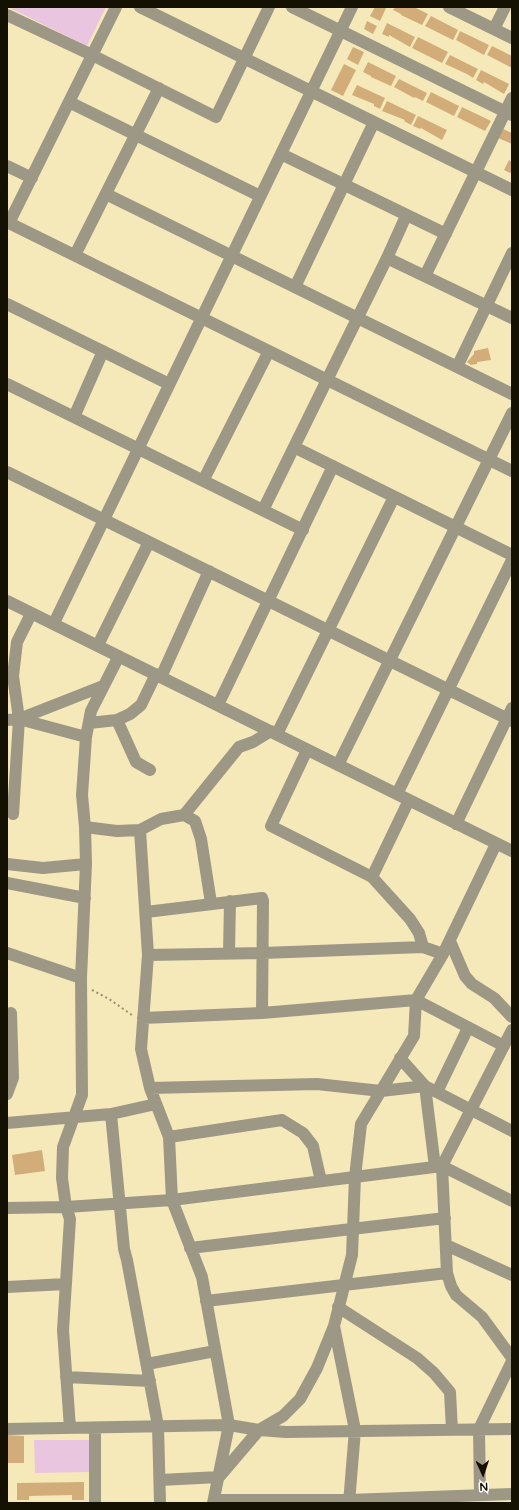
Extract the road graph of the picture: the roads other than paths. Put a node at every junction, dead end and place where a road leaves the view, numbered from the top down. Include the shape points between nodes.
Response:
1 (116, 7) edge
2 (140, 7) edge
3 (269, 7) edge
4 (292, 7) edge
5 (352, 7) edge
6 (448, 7) edge
7 (505, 7) edge
8 (7, 15) edge
9 (494, 29) junction
10 (340, 31) junction
11 (512, 38) edge
12 (92, 55) junction
13 (244, 58) junction
14 (160, 88) junction
15 (311, 91) junction
16 (512, 98) edge
17 (69, 102) junction
18 (509, 114) edge
19 (374, 122) junction
20 (136, 134) junction
21 (280, 154) junction
22 (7, 166) edge
23 (476, 172) junction
24 (32, 178) junction
25 (344, 185) junction
26 (512, 190) edge
27 (106, 194) junction
28 (260, 196) junction
29 (406, 216) junction
30 (8, 222) edge
31 (446, 234) junction
32 (512, 252) edge
33 (75, 256) junction
34 (231, 256) junction
35 (387, 258) junction
36 (425, 276) junction
37 (295, 287) junction
38 (7, 304) edge
39 (487, 306) junction
40 (201, 318) junction
41 (358, 318) junction
42 (512, 318) edge
43 (269, 351) junction
44 (103, 352) junction
45 (458, 367) junction
46 (327, 380) junction
47 (7, 384) edge
48 (169, 384) junction
49 (512, 394) edge
50 (512, 413) edge
51 (74, 417) junction
52 (294, 447) junction
53 (138, 449) junction
54 (489, 460) junction
55 (333, 466) junction
56 (512, 471) edge
57 (7, 472) edge
58 (203, 481) junction
59 (394, 497) junction
60 (263, 510) junction
61 (104, 520) junction
62 (455, 528) junction
63 (303, 530) junction
64 (149, 542) junction
65 (512, 555) edge
66 (512, 560) edge
67 (209, 571) junction
68 (7, 601) edge
69 (268, 601) junction
70 (31, 614) junction
71 (54, 623) junction
72 (328, 630) junction
73 (98, 646) junction
74 (119, 656) junction
75 (390, 661) junction
76 (158, 675) junction
77 (10, 676) edge
78 (103, 686) junction
79 (448, 690) junction
80 (218, 705) junction
81 (510, 716) edge
82 (13, 719) edge
83 (117, 720) junction
84 (89, 723) junction
85 (274, 733) junction
86 (86, 737) junction
87 (307, 750) junction
88 (338, 765) junction
89 (150, 770) dead end
90 (397, 794) junction
91 (409, 800) junction
92 (13, 814) dead end
93 (184, 815) junction
94 (456, 824) junction
95 (85, 827) junction
96 (140, 830) junction
97 (496, 844) junction
98 (512, 851) edge
99 (7, 864) edge
100 (86, 864) junction
101 (372, 877) junction
102 (7, 883) edge
103 (85, 898) junction
104 (230, 901) junction
105 (211, 903) junction
106 (146, 912) junction
107 (450, 941) junction
108 (423, 947) junction
109 (229, 953) junction
110 (262, 953) junction
111 (443, 954) junction
112 (148, 955) junction
113 (8, 956) edge
114 (81, 982) junction
115 (416, 1000) junction
116 (11, 1013) dead end
117 (262, 1013) junction
118 (512, 1017) edge
119 (143, 1020) junction
120 (468, 1028) junction
121 (512, 1030) edge
122 (504, 1046) junction
123 (400, 1058) junction
124 (426, 1086) junction
125 (150, 1088) junction
126 (381, 1091) junction
127 (437, 1092) junction
128 (7, 1094) edge
129 (156, 1104) junction
130 (471, 1110) junction
131 (111, 1114) junction
132 (73, 1116) junction
133 (7, 1123) edge
134 (512, 1130) edge
135 (169, 1137) junction
136 (439, 1167) junction
137 (355, 1177) junction
138 (321, 1182) junction
139 (172, 1200) junction
140 (512, 1201) edge
141 (119, 1204) junction
142 (7, 1208) edge
143 (66, 1208) junction
144 (445, 1218) junction
145 (353, 1229) junction
146 (446, 1245) junction
147 (190, 1248) junction
148 (447, 1272) junction
149 (512, 1276) edge
150 (66, 1284) junction
151 (344, 1285) junction
152 (7, 1287) edge
153 (206, 1301) junction
154 (338, 1307) junction
155 (334, 1326) junction
156 (215, 1351) junction
157 (512, 1360) edge
158 (147, 1364) junction
159 (66, 1377) junction
160 (150, 1381) junction
161 (229, 1425) junction
162 (158, 1426) junction
163 (70, 1428) junction
164 (95, 1428) junction
165 (7, 1429) edge
166 (479, 1429) junction
167 (512, 1429) edge
168 (259, 1430) junction
169 (355, 1430) junction
170 (452, 1430) junction
171 (219, 1477) junction
172 (160, 1480) junction
173 (512, 1494) edge
174 (480, 1495) junction
175 (214, 1502) edge
176 (349, 1502) edge
177 (95, 1503) edge
178 (160, 1503) edge

1 - 12 street
2 - 13 street
3 - 13 street
4 - 10 street
5 - 10 street
6 - 9 street
7 - 9 street
8 - 12 street
9 - 11 street
10 - 15 street
10 - 18 street
12 - 14 street
12 - 17 street
13 - 14 street via 216,116
13 - 15 street
14 - 20 street
15 - 19 street
15 - 21 street
16 - 18 street
17 - 20 street
17 - 24 street
18 - 23 street
19 - 23 street
19 - 25 street
20 - 27 street
20 - 28 street
21 - 25 street
21 - 28 street
22 - 24 street
23 - 26 street
23 - 31 street
24 - 30 street
25 - 29 street
25 - 37 street
27 - 33 street
27 - 34 street
28 - 34 street
29 - 31 street
29 - 35 street
30 - 33 street
31 - 36 street
32 - 39 street
33 - 40 street
34 - 37 street
34 - 40 street
35 - 36 street
35 - 41 street
36 - 39 street
37 - 41 street
38 - 44 street
39 - 42 street
39 - 45 street
40 - 43 street
40 - 48 street
41 - 45 street
41 - 46 street
43 - 46 street
43 - 58 street
44 - 48 street
44 - 51 street
45 - 49 street
46 - 52 street
46 - 54 street
47 - 51 street
48 - 53 street
50 - 54 street
51 - 53 street
52 - 55 street
52 - 60 street
53 - 58 street
53 - 61 street
54 - 56 street
54 - 62 street
55 - 59 street
55 - 63 street
57 - 61 street
58 - 60 street
59 - 62 street
59 - 72 street
60 - 63 street
61 - 64 street
61 - 71 street
62 - 65 street
62 - 75 street
63 - 69 street
64 - 67 street
64 - 73 street
66 - 79 street
67 - 69 street
67 - 76 street
68 - 70 street
69 - 72 street
69 - 80 street
70 - 71 street
70 - 77 street via 17,642
71 - 73 street
72 - 75 street
72 - 85 street
73 - 74 street
74 - 76 street
74 - 78 street
75 - 79 street
75 - 88 street
76 - 80 street
76 - 83 street via 141,704 130,714
77 - 82 street
78 - 82 street
78 - 84 street via 91,711
79 - 81 street
79 - 90 street
80 - 85 street
81 - 94 street
82 - 86 street
82 - 92 street
83 - 84 street
83 - 89 street via 136,762
84 - 86 street
85 - 87 street
85 - 93 street via 239,747
86 - 95 street via 82,795
87 - 88 street
87 - 101 street via 271,826
88 - 90 street
90 - 91 street
91 - 94 street
91 - 101 street
93 - 96 street via 161,819
93 - 105 street via 195,821
94 - 97 street
95 - 96 street via 117,831
95 - 100 street
96 - 106 street
97 - 98 street
97 - 107 street
99 - 100 street via 43,868
100 - 103 street
101 - 108 street via 410,919 419,933
102 - 103 street
103 - 114 street
104 - 105 street
104 - 109 street
104 - 110 street via 262,898
105 - 106 street
106 - 112 street
107 - 111 street
107 - 118 street via 465,976 472,984 494,998
108 - 110 street
108 - 111 street
109 - 110 street
109 - 112 street
110 - 117 street
111 - 115 street
112 - 119 street
113 - 114 street
114 - 132 street via 82,1095
115 - 117 street
115 - 120 street
115 - 123 street via 414,1036
116 - 128 street via 13,1078
117 - 119 street
119 - 125 street via 141,1049
120 - 122 street
120 - 127 street
121 - 122 street
122 - 130 street
123 - 124 street
123 - 126 street
124 - 126 street
124 - 127 street
124 - 136 street
125 - 126 street via 317,1084
125 - 129 street
126 - 137 street via 361,1124
127 - 130 street
129 - 131 street
129 - 135 street
130 - 134 street
130 - 136 street
131 - 132 street
131 - 141 street
132 - 133 street
132 - 143 street via 63,1148 62,1178
135 - 138 street via 282,1120 303,1133 312,1146
135 - 139 street
136 - 137 street
136 - 140 street
136 - 144 street
137 - 138 street
137 - 145 street
138 - 139 street
139 - 141 street
139 - 147 street
141 - 143 street
141 - 158 street via 124,1249
142 - 143 street
143 - 150 street via 70,1219
144 - 145 street
144 - 146 street
145 - 147 street
145 - 151 street via 352,1254
146 - 148 street
146 - 149 street
147 - 153 street via 202,1277
148 - 151 street
148 - 157 street via 456,1295 482,1317
150 - 152 street
150 - 159 street via 63,1330
151 - 153 street
151 - 154 street
153 - 156 street
154 - 155 street
154 - 170 street via 417,1358 434,1373 450,1392
155 - 168 street via 317,1368 300,1399 283,1416
155 - 169 street
156 - 158 street
156 - 161 street
157 - 166 street
158 - 160 street
159 - 160 street
159 - 163 street
160 - 162 street
161 - 162 street
161 - 168 street
161 - 171 street
162 - 164 street
162 - 172 street
163 - 164 street
163 - 165 street
164 - 177 street
166 - 167 street
166 - 170 street
166 - 174 street
168 - 169 street
168 - 171 street
169 - 170 street
169 - 176 street
171 - 172 street
171 - 175 street
172 - 178 street
173 - 174 street
174 - 176 street
175 - 176 street

